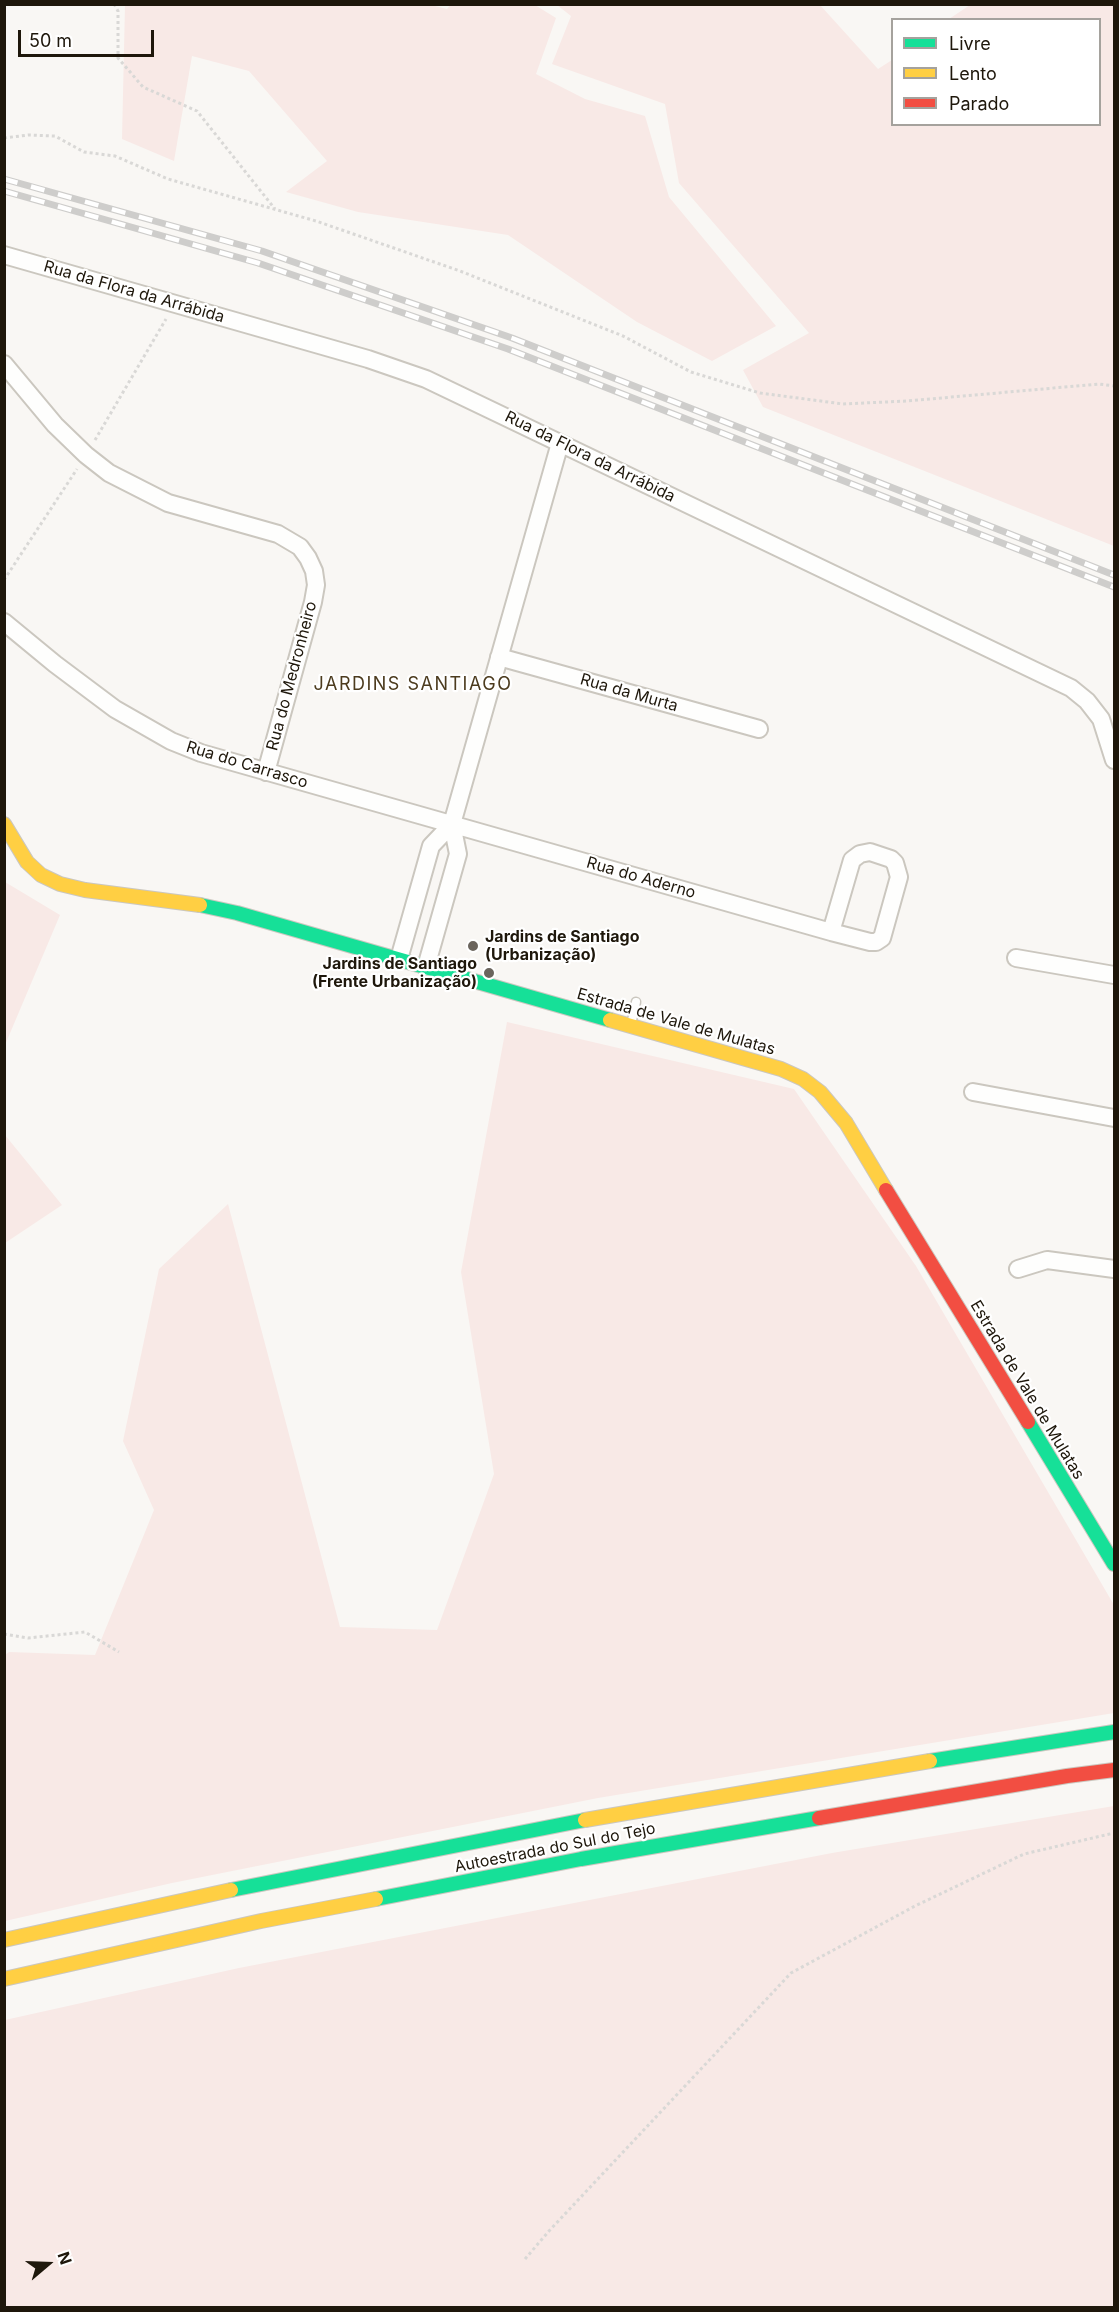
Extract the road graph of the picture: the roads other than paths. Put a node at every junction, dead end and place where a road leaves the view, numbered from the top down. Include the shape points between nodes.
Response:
1 (4, 255) edge
2 (4, 364) edge
3 (560, 443) junction
4 (4, 622) edge
5 (499, 657) junction
6 (759, 729) dead end
7 (1114, 760) edge
8 (266, 772) junction
9 (4, 824) edge
10 (452, 824) junction
11 (409, 923) junction
12 (436, 932) junction
13 (831, 932) junction
14 (399, 958) junction
15 (1017, 958) dead end
16 (426, 967) junction
17 (1114, 975) edge
18 (636, 1002) dead end
19 (631, 1026) junction
20 (973, 1092) dead end
21 (1114, 1118) edge
22 (1018, 1269) dead end
23 (1114, 1269) edge
24 (1114, 1564) edge
25 (1114, 1732) edge
26 (1114, 1770) edge
27 (4, 1940) edge
28 (4, 1979) edge

1 - 3 street, Rua da Flora da Arrábida via 399,368
2 - 8 street, Rua do Medronheiro via 55,425 109,473 147,494 278,534 300,547 308,558 316,585 313,602
3 - 5 street
3 - 7 street, Rua da Flora da Arrábida via 1071,688 1101,719
4 - 8 street, Rua do Carrasco via 88,690 143,727 201,753
5 - 6 street, Rua da Murta
5 - 10 street
8 - 10 street, Rua do Carrasco
9 - 14 main road, Estrada de Vale de Mulatas via 27,862 60,884 237,913
10 - 11 street via 431,846
10 - 12 street via 458,854
10 - 13 street, Rua do Aderno
11 - 12 street
11 - 14 street
12 - 16 street
13 - 13 street, Rua do Aderno via 870,942 882,938 899,881 893,861 870,852 854,858
14 - 16 main road, Estrada de Vale de Mulatas
15 - 17 street
16 - 19 main road, Estrada de Vale de Mulatas
18 - 19 lane
19 - 24 main road, Estrada de Vale de Mulatas via 781,1069 803,1079 834,1107
20 - 21 street
22 - 23 street via 1047,1260
25 - 27 main road, Autoestrada do Sul do Tejo via 831,1776 509,1833
26 - 28 main road, Autoestrada do Sul do Tejo via 581,1859 261,1921

